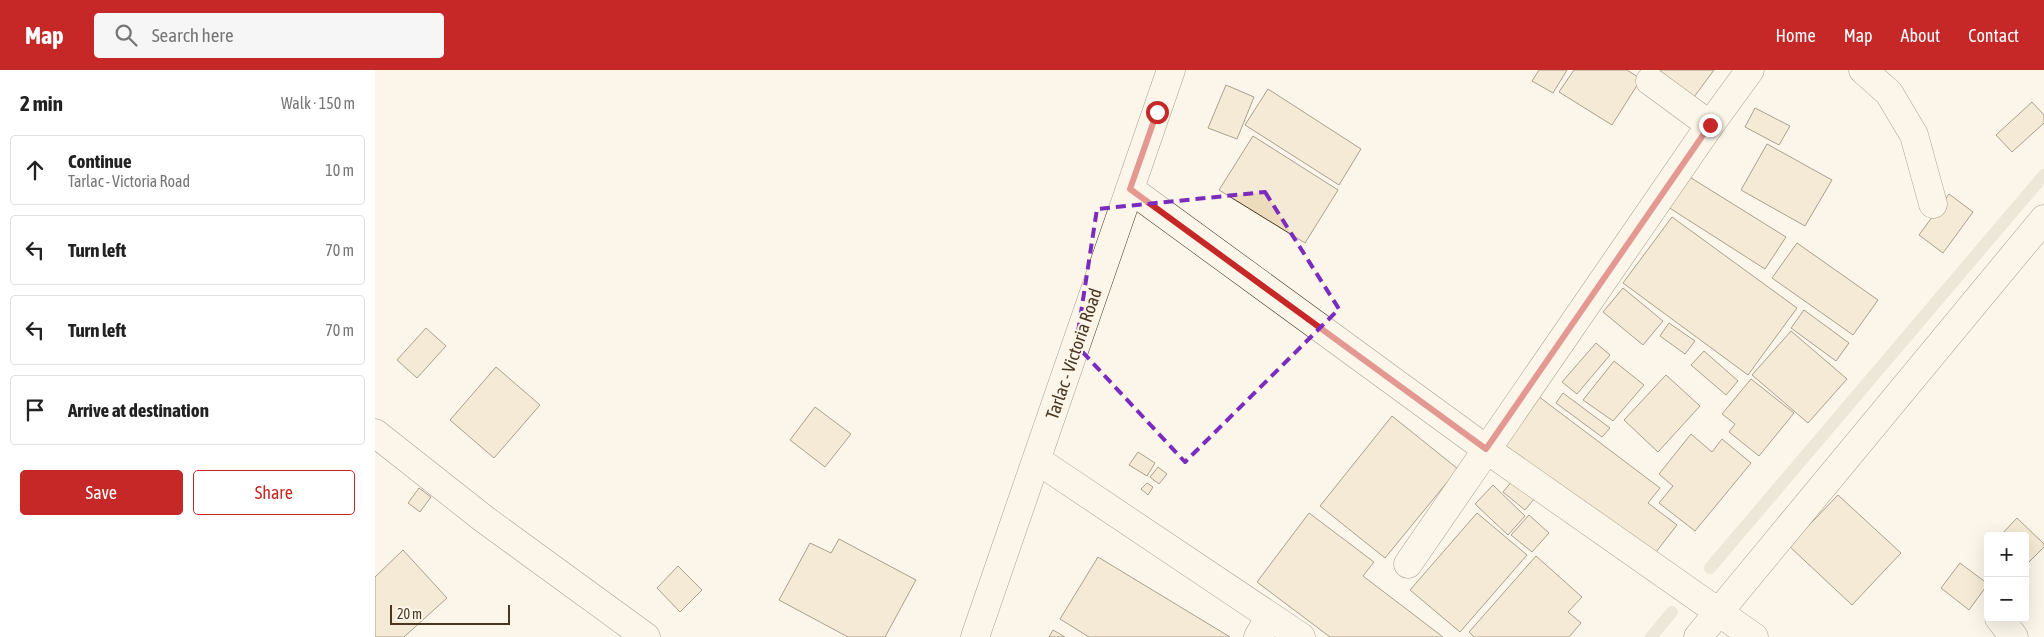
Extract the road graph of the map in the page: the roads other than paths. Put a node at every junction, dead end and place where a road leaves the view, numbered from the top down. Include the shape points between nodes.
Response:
1 (1171, 70) edge
2 (1750, 70) edge
3 (1863, 70) edge
4 (1650, 81) dead end
5 (1710, 125) junction
6 (1130, 189) junction
7 (1933, 204) dead end
8 (2044, 219) edge
9 (375, 433) edge
10 (1486, 449) junction
11 (1037, 460) junction
12 (1408, 564) dead end
13 (1718, 612) junction
14 (2001, 622) edge
15 (1264, 627) edge
16 (646, 637) edge
17 (975, 637) edge
18 (1301, 637) edge
19 (1698, 637) edge
20 (1754, 637) edge
21 (2014, 637) edge

1 - 6 main road, Tarlac - Victoria Road
2 - 5 main road
3 - 7 main road via 1889,93 1914,134
4 - 5 main road
5 - 10 main road
6 - 10 main road
6 - 11 main road, Tarlac - Victoria Road
8 - 13 main road
9 - 16 main road via 483,519
10 - 12 main road
10 - 13 main road
11 - 15 main road
11 - 17 main road, Tarlac - Victoria Road
13 - 19 main road
13 - 20 main road
14 - 21 main road
15 - 18 main road

